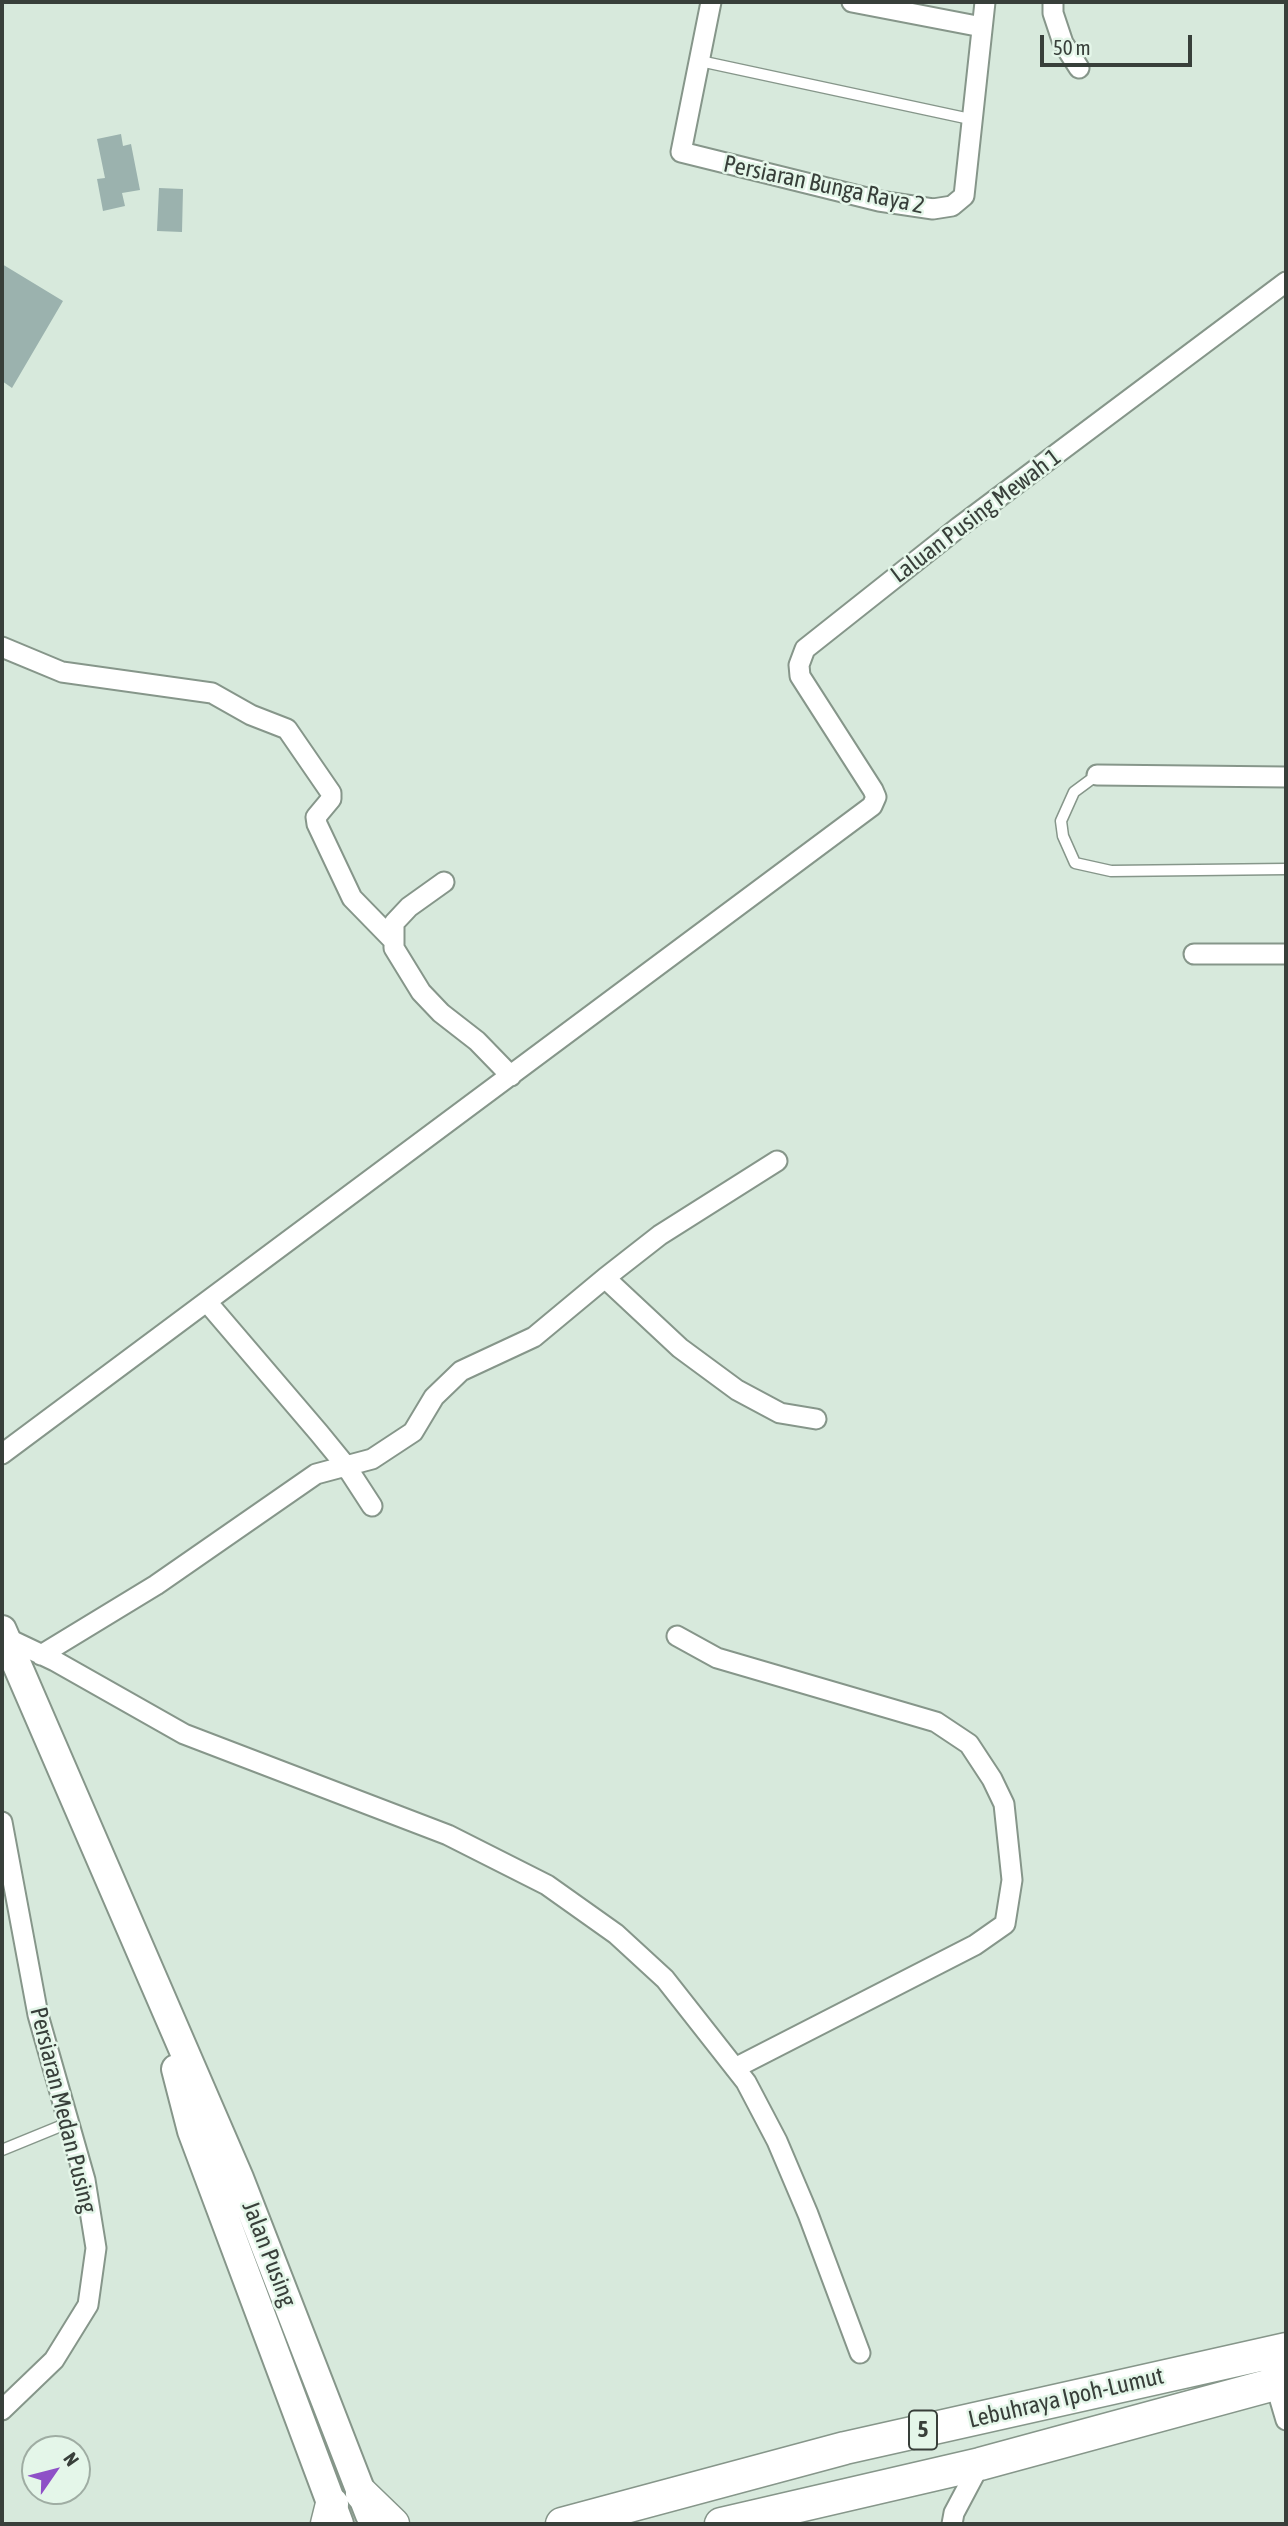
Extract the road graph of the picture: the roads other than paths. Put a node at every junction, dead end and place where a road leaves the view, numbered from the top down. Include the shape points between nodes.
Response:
1 (711, 2) edge
2 (852, 2) edge
3 (985, 2) edge
4 (1053, 2) edge
5 (982, 27) junction
6 (700, 61) junction
7 (1079, 68) dead end
8 (970, 119) junction
9 (1286, 282) edge
10 (2, 647) edge
11 (1097, 775) joint
12 (1286, 778) edge
13 (1286, 869) edge
14 (444, 882) dead end
15 (393, 939) junction
16 (1194, 954) dead end
17 (1286, 954) edge
18 (511, 1076) junction
19 (777, 1161) dead end
20 (605, 1278) junction
21 (207, 1302) junction
22 (816, 1419) dead end
23 (2, 1454) edge
24 (346, 1466) junction
25 (372, 1506) dead end
26 (677, 1636) dead end
27 (4, 1639) edge
28 (41, 1655) junction
29 (2, 1822) edge
30 (156, 1988) junction
31 (735, 2068) junction
32 (68, 2123) junction
33 (2, 2150) edge
34 (1286, 2349) edge
35 (860, 2354) dead end
36 (1281, 2382) edge
37 (3, 2405) edge
38 (1286, 2420) edge
39 (980, 2465) junction
40 (362, 2494) junction
41 (333, 2517) edge
42 (374, 2524) edge
43 (393, 2524) edge
44 (562, 2524) edge
45 (722, 2524) edge
46 (952, 2524) edge

1 - 6 street
2 - 5 street
3 - 5 street
4 - 7 street via 1063,43
5 - 8 street
6 - 8 lane
6 - 8 street, Persiaran Bunga Raya 2 via 681,152 879,201 943,209 964,196
9 - 18 street, Laluan Pusing Mewah 1 via 805,649 800,676 876,797 872,806
10 - 15 street via 62,672 212,693 287,729 331,793 316,817 317,824 352,898
11 - 12 street
11 - 13 lane via 1073,792 1061,821 1075,863 1111,871
14 - 15 street via 399,917
15 - 18 street via 403,966 421,992
16 - 17 street
18 - 21 street
19 - 20 street via 660,1235
20 - 22 street via 680,1348 737,1390 780,1413
20 - 24 street via 534,1337 461,1371 434,1397 414,1432 372,1459
21 - 23 street
21 - 24 street
24 - 25 street
24 - 28 street via 316,1474 156,1585
26 - 31 street via 717,1658 936,1722 970,1744 1004,1804 1012,1880 1005,1924 975,1945
27 - 28 street
27 - 30 main road, Jalan Pusing
28 - 31 street via 184,1734 448,1835 547,1885 616,1934 665,1979
29 - 32 street, Persiaran Medan Pusing via 38,2015
30 - 40 main road, Jalan Pusing via 239,2178
30 - 41 main road, Jalan Pusing via 192,2131
31 - 35 street via 777,2141
32 - 33 lane
32 - 37 street, Persiaran Medan Pusing via 85,2180 96,2248 88,2305 54,2360
34 - 44 highway, Lebuhraya Ipoh-Lumut / 5 via 845,2448
36 - 38 street
36 - 39 highway, Lebuhraya Ipoh-Lumut / 5
39 - 45 highway, Lebuhraya Ipoh-Lumut / 5
39 - 46 street
40 - 42 main road, Jalan Pusing
40 - 43 highway

